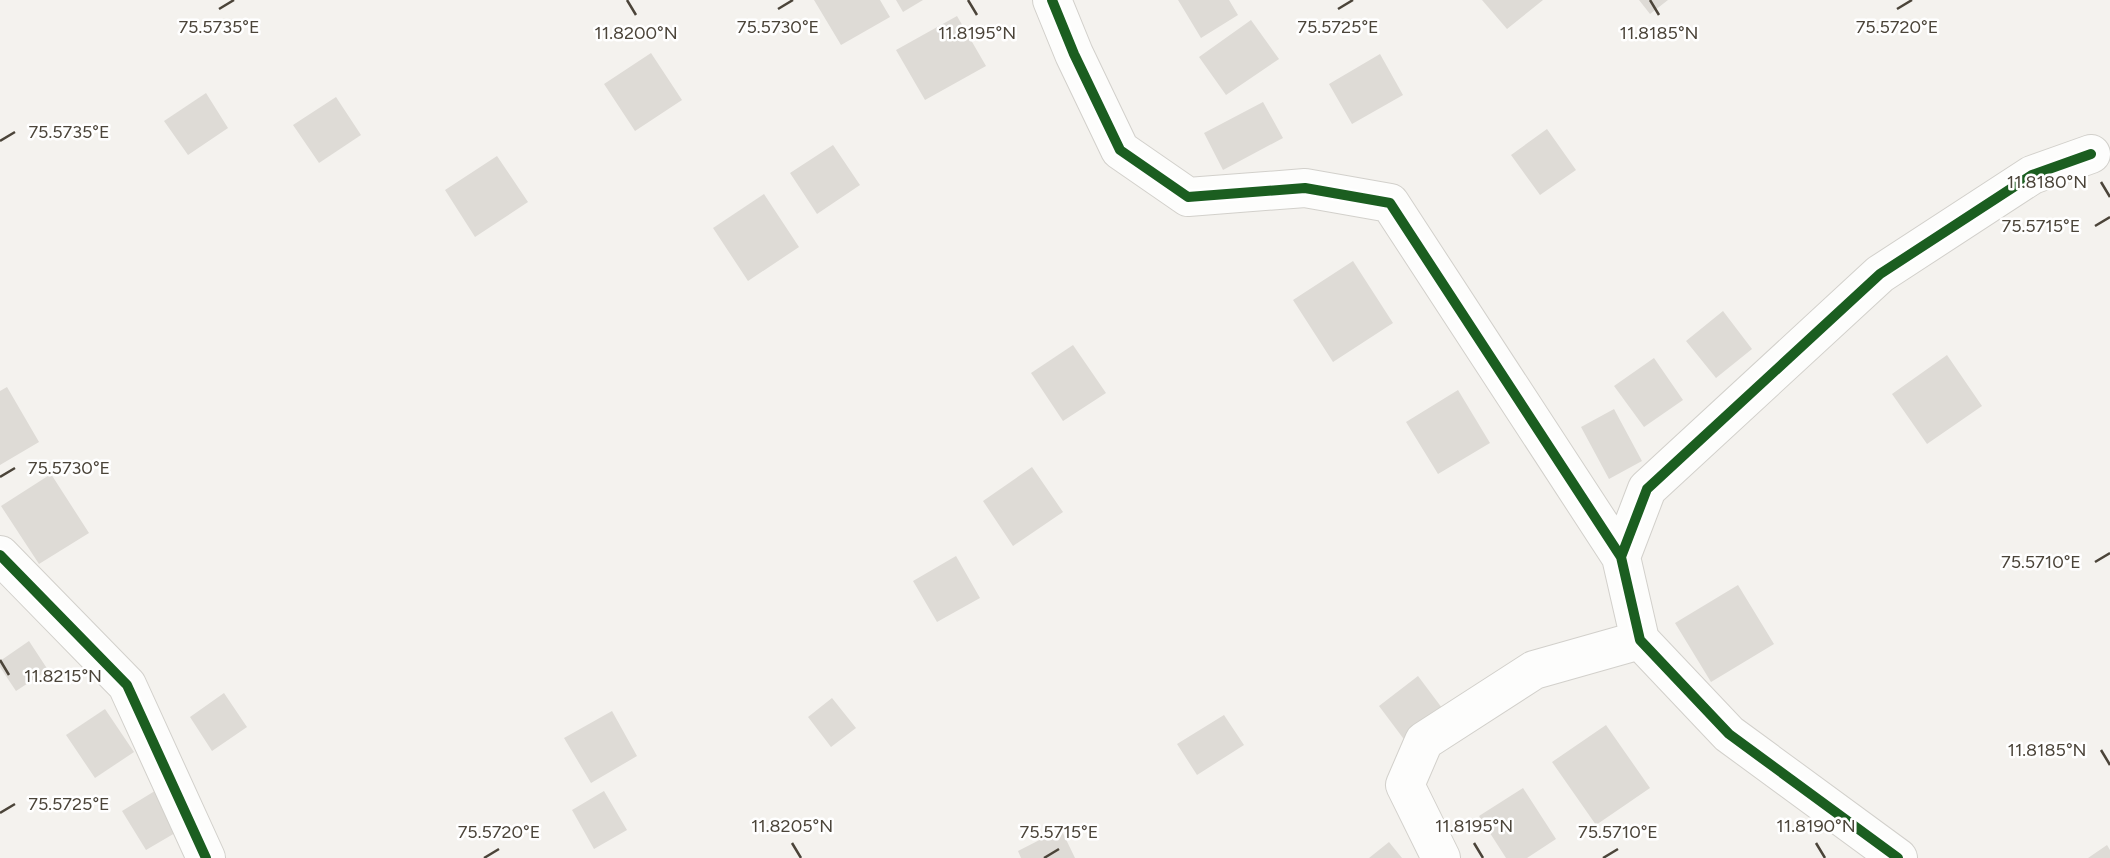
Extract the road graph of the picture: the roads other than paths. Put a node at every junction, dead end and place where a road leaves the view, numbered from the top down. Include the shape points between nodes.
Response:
1 (1052, 0) edge
2 (2091, 154) dead end
3 (0, 555) edge
4 (1621, 557) junction
5 (1640, 640) junction
6 (206, 858) edge
7 (1441, 858) edge
8 (1898, 858) edge

1 - 4 street via 1119,150 1188,197 1305,188 1390,203
2 - 4 street via 2032,175 1880,274 1647,489
3 - 6 street via 127,685
4 - 5 street
5 - 7 street via 1534,670 1424,741 1405,785
5 - 8 street via 1729,734

